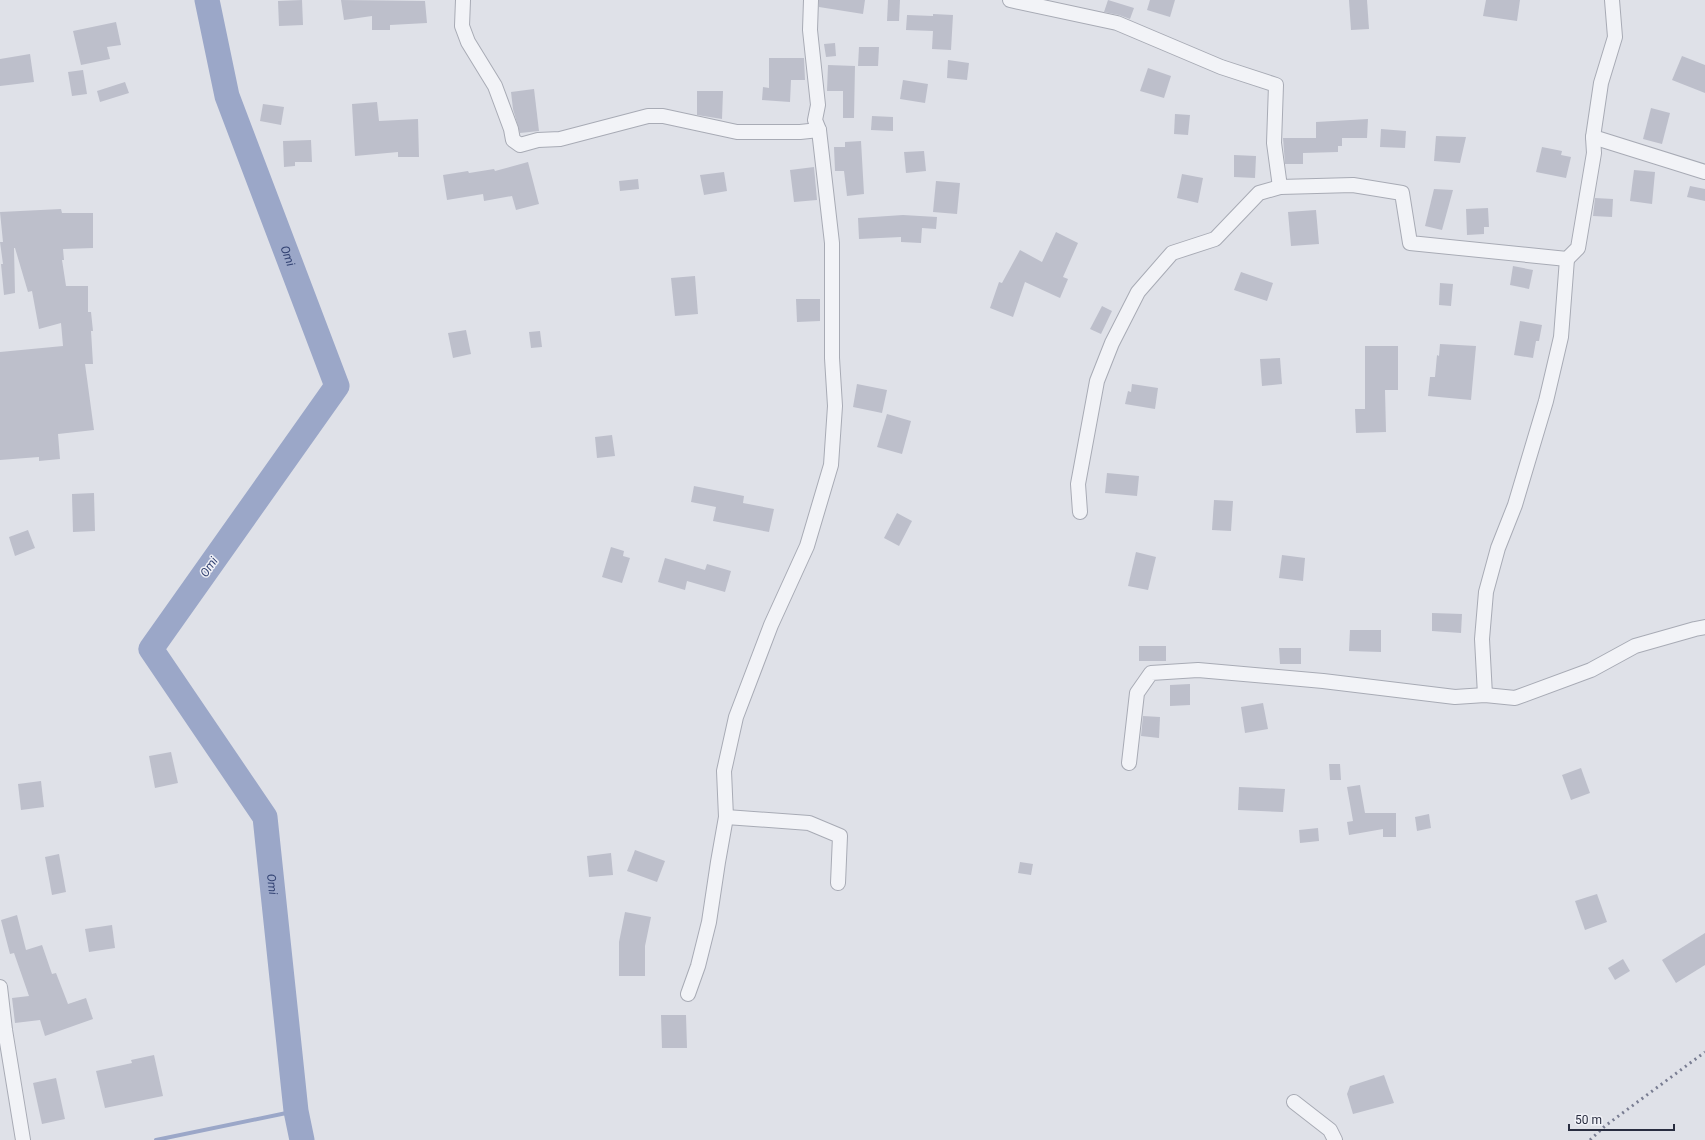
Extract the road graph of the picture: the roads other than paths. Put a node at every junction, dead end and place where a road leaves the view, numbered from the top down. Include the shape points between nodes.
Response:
1 (463, 0) edge
2 (811, 0) edge
3 (1010, 0) edge
4 (1612, 0) edge
5 (819, 130) junction
6 (1593, 137) junction
7 (1705, 172) edge
8 (1280, 187) junction
9 (1567, 259) junction
10 (1080, 512) dead end
11 (1705, 627) edge
12 (1485, 695) junction
13 (1129, 763) dead end
14 (726, 817) junction
15 (838, 884) dead end
16 (0, 987) edge
17 (688, 994) dead end
18 (1294, 1102) dead end
19 (22, 1140) edge
20 (1335, 1140) edge

1 - 5 street via 462,26 468,42 495,86 514,140 520,145 538,140 560,139 648,116 663,116 737,132
2 - 5 street via 810,30 818,106 815,120
3 - 8 street via 1117,23 1221,67 1276,85 1274,143
4 - 6 street via 1615,37 1601,83
5 - 14 street via 832,242 832,358 836,406 831,465 807,546 771,625 736,717 724,771
6 - 7 street
6 - 9 street via 1594,153 1578,248
8 - 9 street via 1353,185 1402,193 1410,243
8 - 10 street via 1259,193 1215,239 1172,253 1138,292 1112,343 1097,381 1078,484
9 - 12 street via 1561,337 1546,401 1486,592 1482,639
11 - 12 street via 1635,646 1591,670 1515,698
12 - 13 street via 1455,697 1323,681 1198,670 1151,673 1137,693
14 - 15 street via 809,823 840,836
14 - 17 street via 709,922
16 - 19 street
18 - 20 street via 1330,1130

